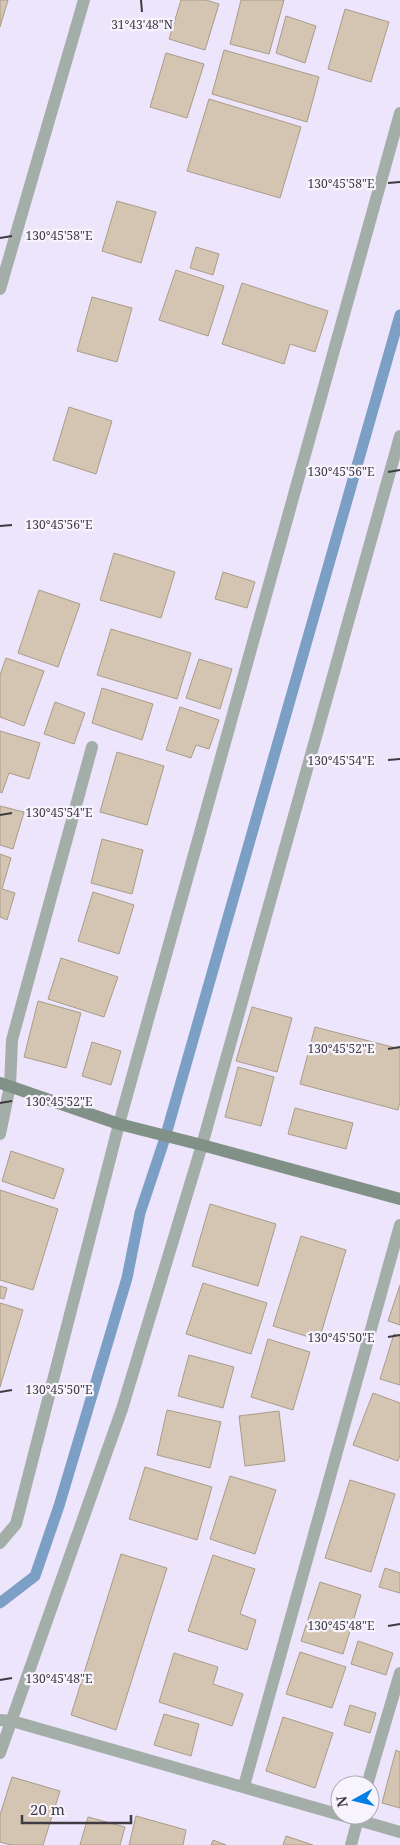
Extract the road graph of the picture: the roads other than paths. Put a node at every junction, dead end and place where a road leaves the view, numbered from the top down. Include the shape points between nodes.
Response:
1 (84, 0) edge
2 (400, 113) edge
3 (0, 289) edge
4 (400, 436) edge
5 (92, 747) dead end
6 (5, 1084) edge
7 (125, 1126) junction
8 (0, 1134) edge
9 (202, 1145) junction
10 (400, 1199) edge
11 (400, 1225) edge
12 (0, 1543) edge
13 (400, 1673) edge
14 (6, 1721) edge
15 (0, 1753) edge
16 (370, 1775) edge
17 (244, 1786) junction
18 (330, 1810) edge
19 (356, 1825) edge
20 (379, 1825) edge
21 (400, 1832) edge
22 (351, 1845) edge

1 - 3 street
2 - 7 street
4 - 9 street
5 - 6 street via 12,1040
6 - 7 street
6 - 8 street
7 - 9 street
7 - 12 street via 16,1524
9 - 10 street
9 - 14 street via 122,1409
11 - 17 street
13 - 16 street
14 - 15 street
14 - 17 street
17 - 18 street
19 - 22 street
20 - 21 street

